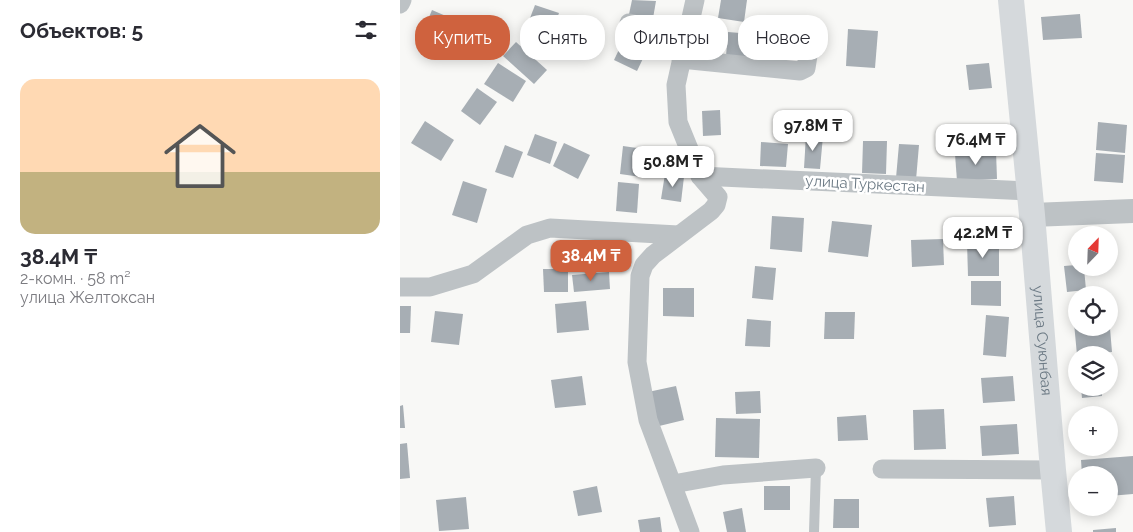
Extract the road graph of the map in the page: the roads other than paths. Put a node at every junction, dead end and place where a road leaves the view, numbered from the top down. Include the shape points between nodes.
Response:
1 (402, 0) edge
2 (695, 0) edge
3 (1011, 0) edge
4 (400, 4) edge
5 (691, 15) edge
6 (681, 60) joint
7 (808, 60) edge
8 (700, 176) junction
9 (1031, 203) junction
10 (1133, 211) edge
11 (678, 235) junction
12 (400, 287) edge
13 (816, 468) joint
14 (882, 469) dead end
15 (1052, 470) junction
16 (673, 484) junction
17 (690, 532) edge
18 (814, 532) edge
19 (1059, 532) edge

1 - 4 street
2 - 5 street
3 - 9 main road, улица Суюнбая
6 - 7 street via 800,71 806,68
6 - 8 street via 676,85 678,122
8 - 9 street, улица Туркестан
8 - 11 street via 718,197 716,205
9 - 10 street, улица Туркестан
9 - 15 main road, улица Суюнбая
11 - 12 street via 550,228 527,235 472,274 430,287
11 - 16 street via 653,255 640,276 637,362 648,420
13 - 16 street via 722,475
13 - 18 lane
14 - 15 street
15 - 19 main road, улица Суюнбая
16 - 17 street

